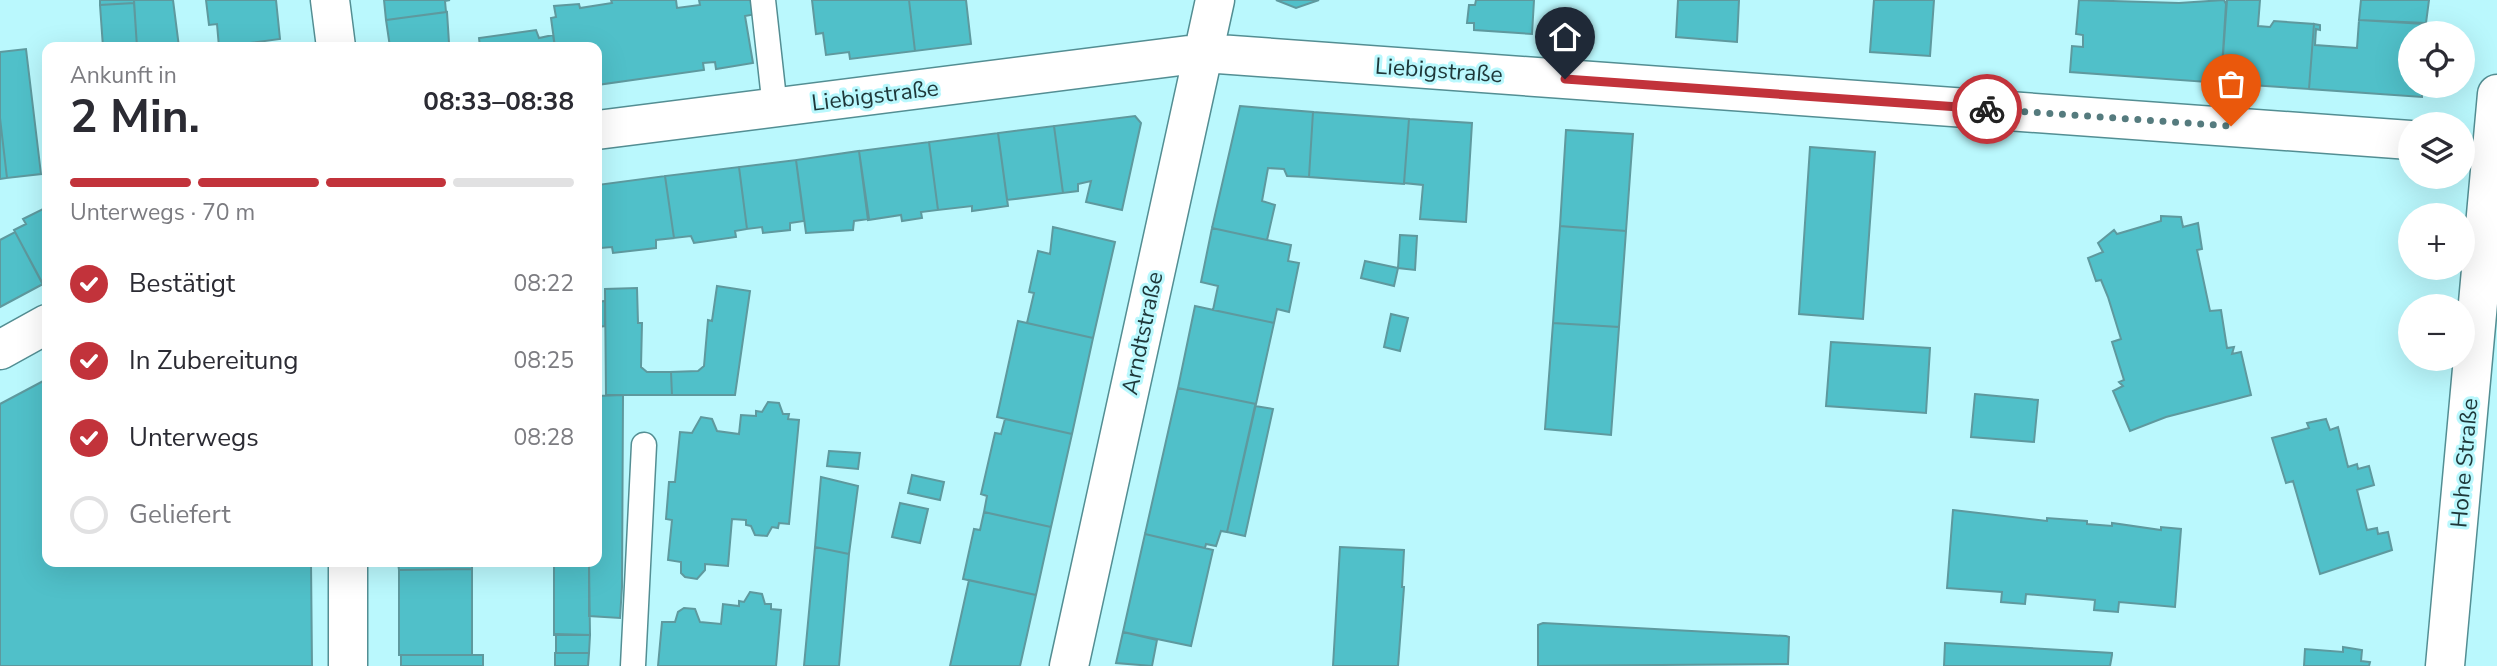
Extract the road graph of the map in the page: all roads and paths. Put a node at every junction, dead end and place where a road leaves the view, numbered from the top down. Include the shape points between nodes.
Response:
1 (330, 0) edge
2 (763, 0) edge
3 (1215, 0) edge
4 (335, 42) edge
5 (1204, 53) junction
6 (2497, 94) edge
7 (775, 108) junction
8 (602, 129) edge
9 (2398, 139) edge
10 (2484, 147) edge
11 (42, 327) edge
12 (0, 350) edge
13 (644, 445) dead end
14 (348, 567) edge
15 (348, 666) edge
16 (633, 666) edge
17 (1069, 666) edge
18 (2445, 666) edge

1 - 4 street
2 - 7 lane
3 - 5 street, Arndtstraße
5 - 7 street, Liebigstraße
5 - 9 street, Liebigstraße
5 - 17 street, Arndtstraße
6 - 10 street, Hohe Straße
7 - 8 street, Liebigstraße
10 - 18 street, Hohe Straße
11 - 12 street
13 - 16 lane
14 - 15 street

